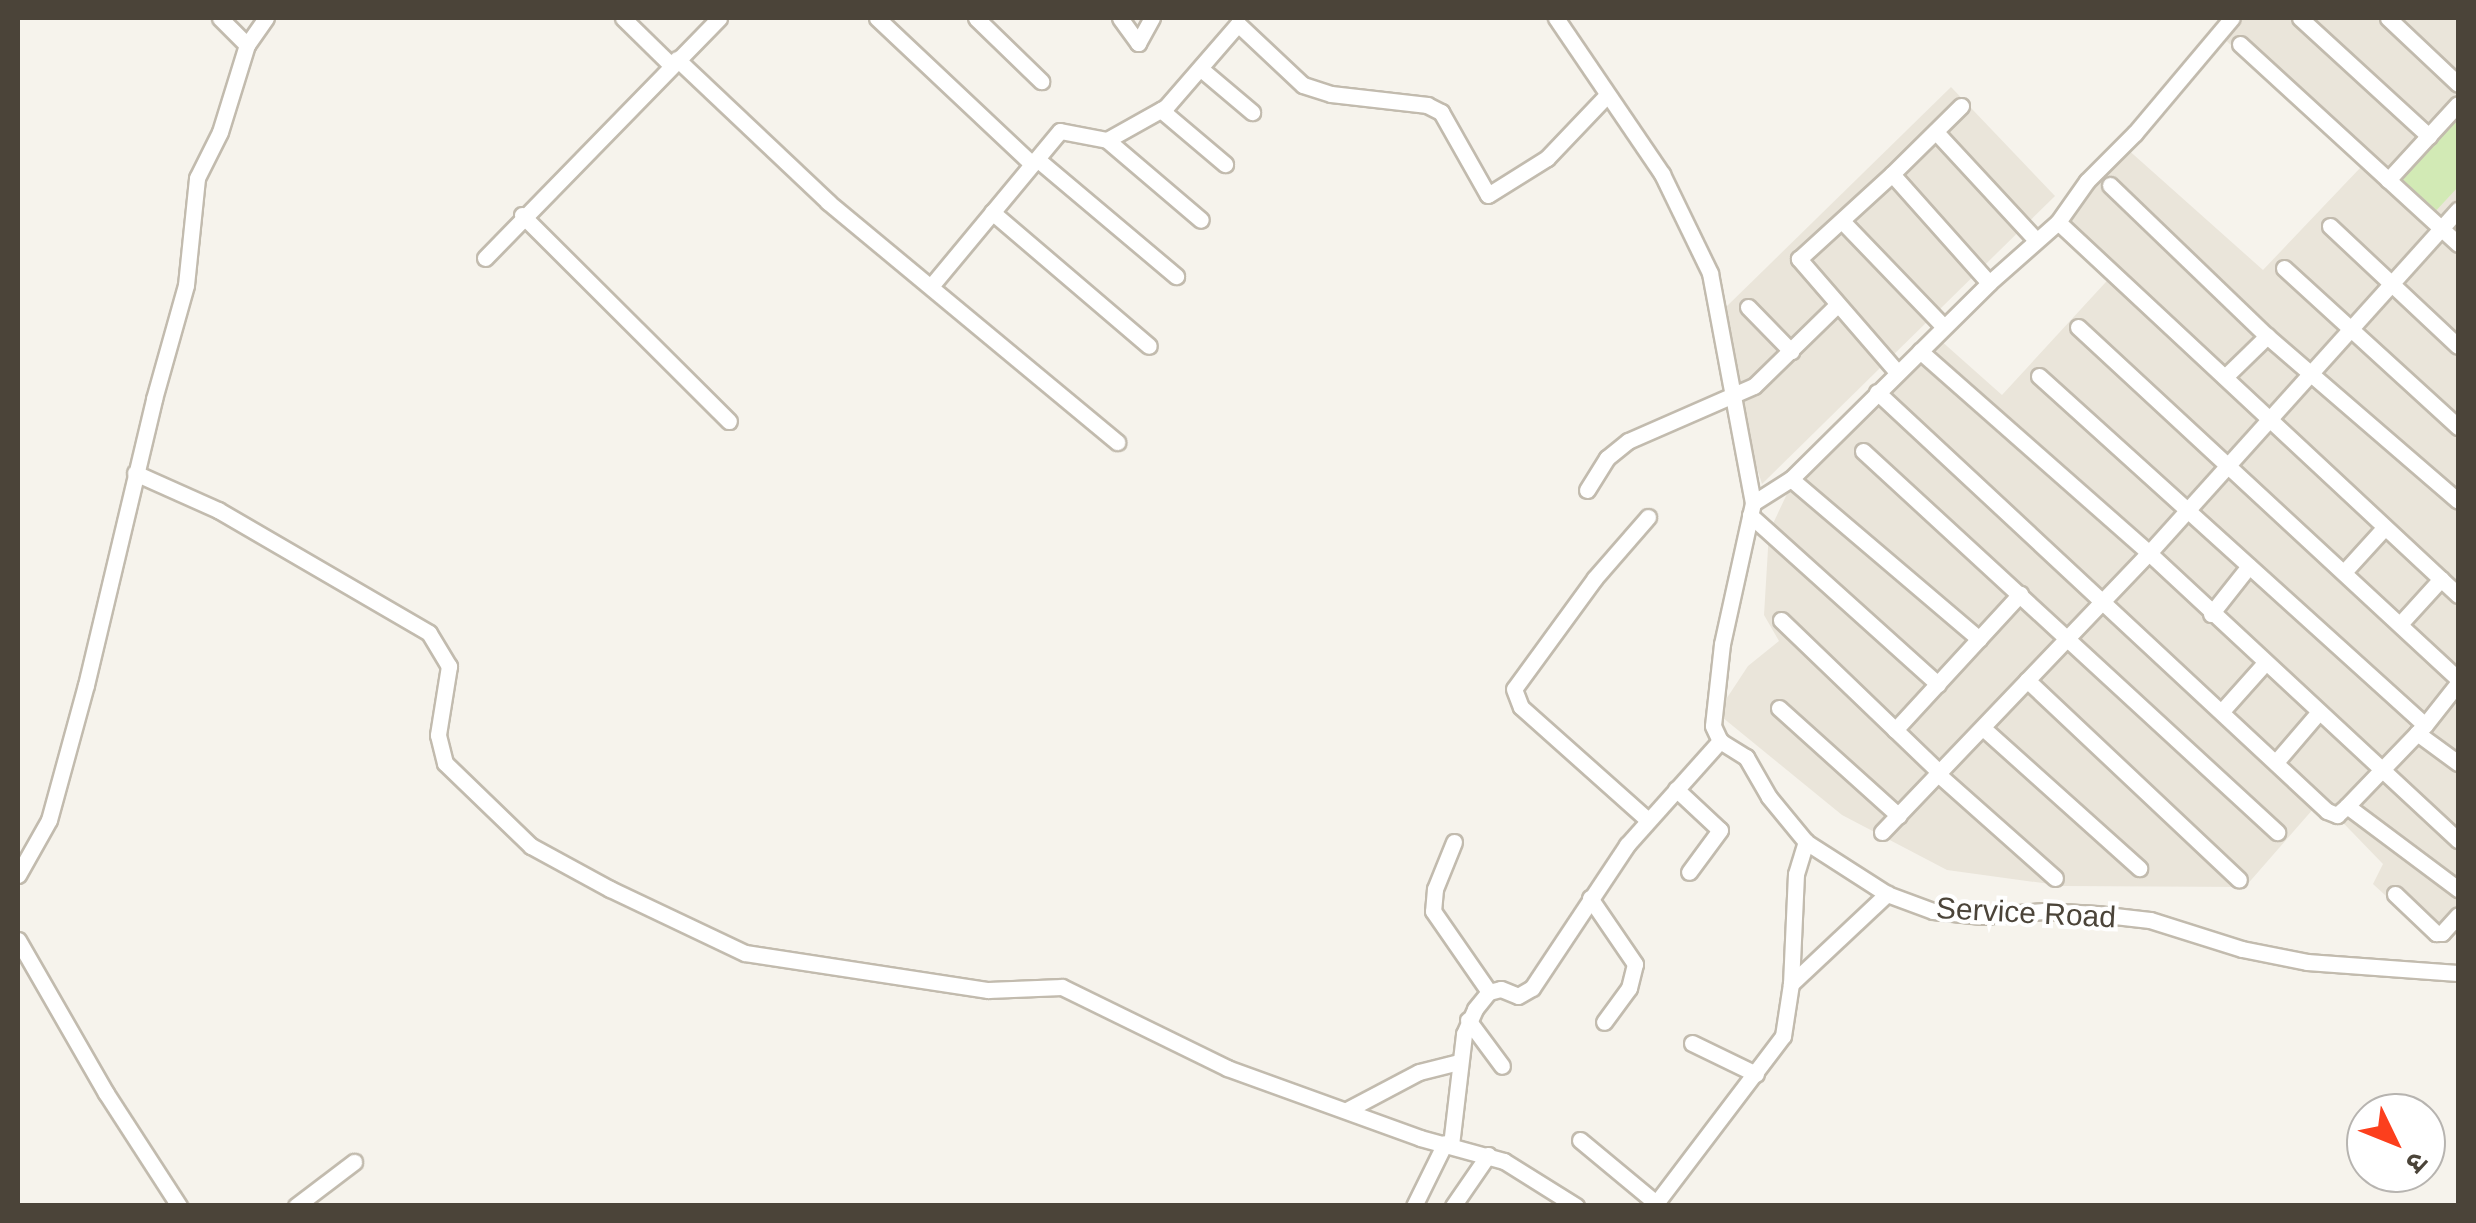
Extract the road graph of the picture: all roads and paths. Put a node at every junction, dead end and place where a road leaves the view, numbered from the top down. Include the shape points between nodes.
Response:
1 (220, 18) edge
2 (266, 18) edge
3 (623, 18) edge
4 (719, 18) edge
5 (876, 18) edge
6 (976, 18) edge
7 (1120, 18) edge
8 (1152, 18) edge
9 (2232, 18) edge
10 (2300, 18) edge
11 (2388, 18) edge
12 (1564, 22) edge
13 (2240, 44) dead end
14 (247, 45) junction
15 (674, 62) junction
16 (1201, 69) junction
17 (1041, 81) dead end
18 (2458, 84) edge
19 (1606, 96) junction
20 (2458, 104) edge
21 (1961, 106) dead end
22 (1161, 110) junction
23 (1252, 112) dead end
24 (1936, 132) junction
25 (2429, 136) junction
26 (1107, 140) junction
27 (1034, 162) junction
28 (1225, 164) dead end
29 (1892, 174) junction
30 (2388, 180) junction
31 (2110, 186) dead end
32 (2458, 210) edge
33 (992, 212) junction
34 (522, 216) junction
35 (1202, 220) dead end
36 (1842, 221) junction
37 (2058, 222) junction
38 (2330, 226) dead end
39 (2442, 230) junction
40 (2036, 240) junction
41 (2458, 244) edge
42 (484, 258) dead end
43 (2284, 268) dead end
44 (1176, 276) dead end
45 (1989, 283) junction
46 (2392, 284) junction
47 (932, 285) junction
48 (1837, 305) junction
49 (1748, 306) dead end
50 (1944, 326) junction
51 (2078, 327) dead end
52 (2353, 328) junction
53 (2267, 336) junction
54 (1149, 346) dead end
55 (2458, 346) edge
56 (1791, 350) junction
57 (1920, 351) junction
58 (1897, 372) junction
59 (2310, 374) junction
60 (2038, 376) dead end
61 (2226, 377) junction
62 (1877, 392) junction
63 (1736, 397) junction
64 (2270, 418) junction
65 (729, 421) dead end
66 (2458, 427) edge
67 (1117, 442) dead end
68 (1863, 451) dead end
69 (2226, 463) junction
70 (136, 473) junction
71 (1791, 478) junction
72 (1587, 490) dead end
73 (2458, 500) edge
74 (1752, 509) junction
75 (2184, 511) junction
76 (1648, 517) dead end
77 (2384, 528) junction
78 (2149, 553) junction
79 (2249, 566) junction
80 (2344, 572) junction
81 (2441, 579) junction
82 (2020, 594) junction
83 (2458, 594) edge
84 (2104, 602) junction
85 (2211, 614) junction
86 (1780, 620) dead end
87 (2400, 624) junction
88 (2066, 636) junction
89 (1978, 639) junction
90 (2264, 664) junction
91 (2027, 680) junction
92 (2458, 681) edge
93 (1938, 684) junction
94 (1779, 708) dead end
95 (2222, 711) junction
96 (2318, 713) junction
97 (1983, 728) junction
98 (2422, 729) junction
99 (1895, 730) junction
100 (1720, 741) junction
101 (2276, 762) junction
102 (2458, 763) edge
103 (2381, 770) junction
104 (1940, 775) junction
105 (1676, 789) junction
106 (2347, 806) junction
107 (1899, 816) junction
108 (1648, 820) junction
109 (1882, 832) dead end
110 (2277, 832) dead end
111 (2458, 840) edge
112 (1454, 842) dead end
113 (1806, 842) junction
114 (2139, 868) dead end
115 (1689, 872) dead end
116 (18, 875) edge
117 (2055, 878) dead end
118 (2239, 880) dead end
119 (2458, 889) edge
120 (1887, 894) junction
121 (2395, 894) dead end
122 (1590, 898) junction
123 (2458, 915) edge
124 (18, 940) edge
125 (2458, 973) edge
126 (1792, 984) junction
127 (1489, 992) junction
128 (1468, 1020) junction
129 (1604, 1022) dead end
130 (1692, 1043) dead end
131 (1459, 1062) junction
132 (1502, 1066) dead end
133 (1756, 1074) junction
134 (1347, 1110) junction
135 (1580, 1140) dead end
136 (1448, 1144) junction
137 (1488, 1155) junction
138 (354, 1162) dead end
139 (1569, 1203) edge
140 (1655, 1204) edge
141 (179, 1206) edge
142 (296, 1206) edge
143 (1414, 1206) edge
144 (1454, 1206) edge

1 - 14 street
2 - 14 street
3 - 15 street
4 - 15 street
5 - 27 street
6 - 17 street
7 - 8 street via 1138,43
9 - 37 street
10 - 25 street
11 - 18 street
12 - 19 street
13 - 30 street
14 - 70 street via 220,132 197,178 186,284
15 - 34 street
15 - 47 street
16 - 19 street via 1238,24 1303,85 1427,105 1440,112 1488,195 1547,158
16 - 22 street
16 - 23 street
19 - 63 street via 1662,174 1703,254
20 - 25 street
21 - 24 street
22 - 26 street
22 - 28 street
24 - 29 street
24 - 40 street
25 - 30 street
26 - 27 street via 1060,131
26 - 35 street
27 - 33 street
27 - 44 street
29 - 36 street
29 - 45 street
30 - 39 street
31 - 53 street
32 - 39 street
33 - 47 street
33 - 54 street
34 - 42 street
34 - 65 street
36 - 48 street via 1798,263
36 - 50 street
37 - 40 street
37 - 61 street
38 - 46 street
39 - 41 street
39 - 46 street
40 - 45 street
43 - 52 street
45 - 50 street
46 - 52 street
46 - 55 street
47 - 67 street
48 - 56 street
48 - 58 street
49 - 56 street
50 - 57 street
51 - 69 street
52 - 59 street
52 - 66 street
53 - 59 street
53 - 61 street
56 - 63 street
57 - 58 street
57 - 78 street
58 - 62 street
59 - 64 street
59 - 73 street
60 - 75 street
61 - 64 street
62 - 71 street
62 - 84 street
63 - 72 street via 1628,441 1607,458
63 - 74 street
64 - 69 street
64 - 77 street
68 - 82 street
69 - 75 street
69 - 80 street
70 - 116 street via 49,820
70 - 134 street via 218,510 429,633 449,666 438,735 445,763 531,846 610,889 745,953 988,990 1062,988 1228,1068
71 - 74 street
71 - 89 street
74 - 93 street
74 - 100 street via 1714,699 1712,726
75 - 78 street
75 - 79 street
76 - 108 street via 1516,682 1514,693
77 - 80 street
77 - 81 street
78 - 84 street
78 - 85 street
79 - 85 street
79 - 98 street
80 - 87 street
81 - 83 street
81 - 87 street
82 - 88 street
82 - 89 street
84 - 88 street
84 - 95 street
85 - 90 street
86 - 99 street
87 - 92 street
88 - 91 street
88 - 110 street
89 - 93 street
90 - 95 street
90 - 96 street
91 - 97 street
91 - 118 street
92 - 98 street
93 - 99 street
94 - 107 street
95 - 101 street
96 - 101 street
96 - 103 street
97 - 104 street
97 - 114 street
98 - 102 street
98 - 103 street
99 - 104 street
100 - 105 street
100 - 113 street, Service Road via 1746,757
101 - 106 street via 2328,811 2337,815
103 - 106 street
103 - 111 street
104 - 107 street
104 - 117 street
105 - 108 street
105 - 115 street via 1721,833
106 - 119 street
107 - 109 street
108 - 122 street
112 - 127 street via 1435,889 1434,911
113 - 120 street, Service Road
113 - 126 street via 1796,874
120 - 125 street, Service Road via 1933,911 2150,920 2307,962
120 - 126 street
121 - 123 street via 2436,932
122 - 127 street via 1532,988 1518,996
122 - 129 street via 1635,964 1629,988
124 - 141 street
126 - 133 street via 1783,1036
127 - 128 street
128 - 131 street
128 - 132 street
130 - 133 street
131 - 134 street via 1419,1072
131 - 136 street
133 - 140 street
134 - 136 street
135 - 140 street
136 - 137 street
136 - 143 street
137 - 139 street
137 - 144 street
138 - 142 street

